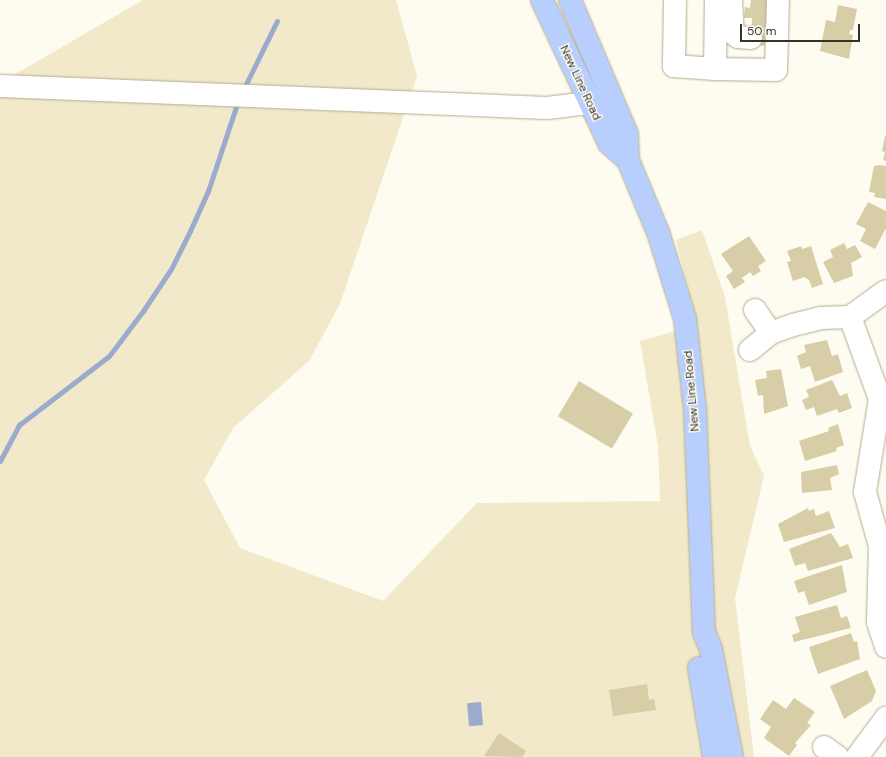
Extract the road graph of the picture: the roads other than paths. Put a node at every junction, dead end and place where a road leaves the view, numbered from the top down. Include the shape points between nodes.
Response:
1 (542, 0) edge
2 (570, 0) edge
3 (675, 0) edge
4 (716, 0) edge
5 (731, 0) edge
6 (778, 0) edge
7 (766, 38) junction
8 (715, 69) junction
9 (0, 86) edge
10 (589, 103) junction
11 (628, 160) junction
12 (886, 291) edge
13 (755, 310) dead end
14 (850, 317) junction
15 (771, 333) junction
16 (750, 350) dead end
17 (704, 632) junction
18 (886, 647) edge
19 (886, 718) edge
20 (714, 757) edge
21 (732, 757) edge
22 (857, 757) edge

1 - 10 main road, New Line Road
2 - 11 main road, New Line Road via 627,134
3 - 8 street via 674,66
4 - 8 street
5 - 7 street via 733,32 738,37
6 - 7 street
7 - 8 street via 776,70
9 - 10 street via 547,108
10 - 11 main road, New Line Road via 609,144
11 - 17 main road, New Line Road via 659,235 685,318 695,409
12 - 14 street
13 - 15 street
14 - 15 street via 821,318
14 - 18 street via 880,399 865,492 880,546 878,622
15 - 16 street
17 - 20 main road, New Line Road via 697,651 704,710
17 - 21 main road, New Line Road via 710,649
19 - 22 street

